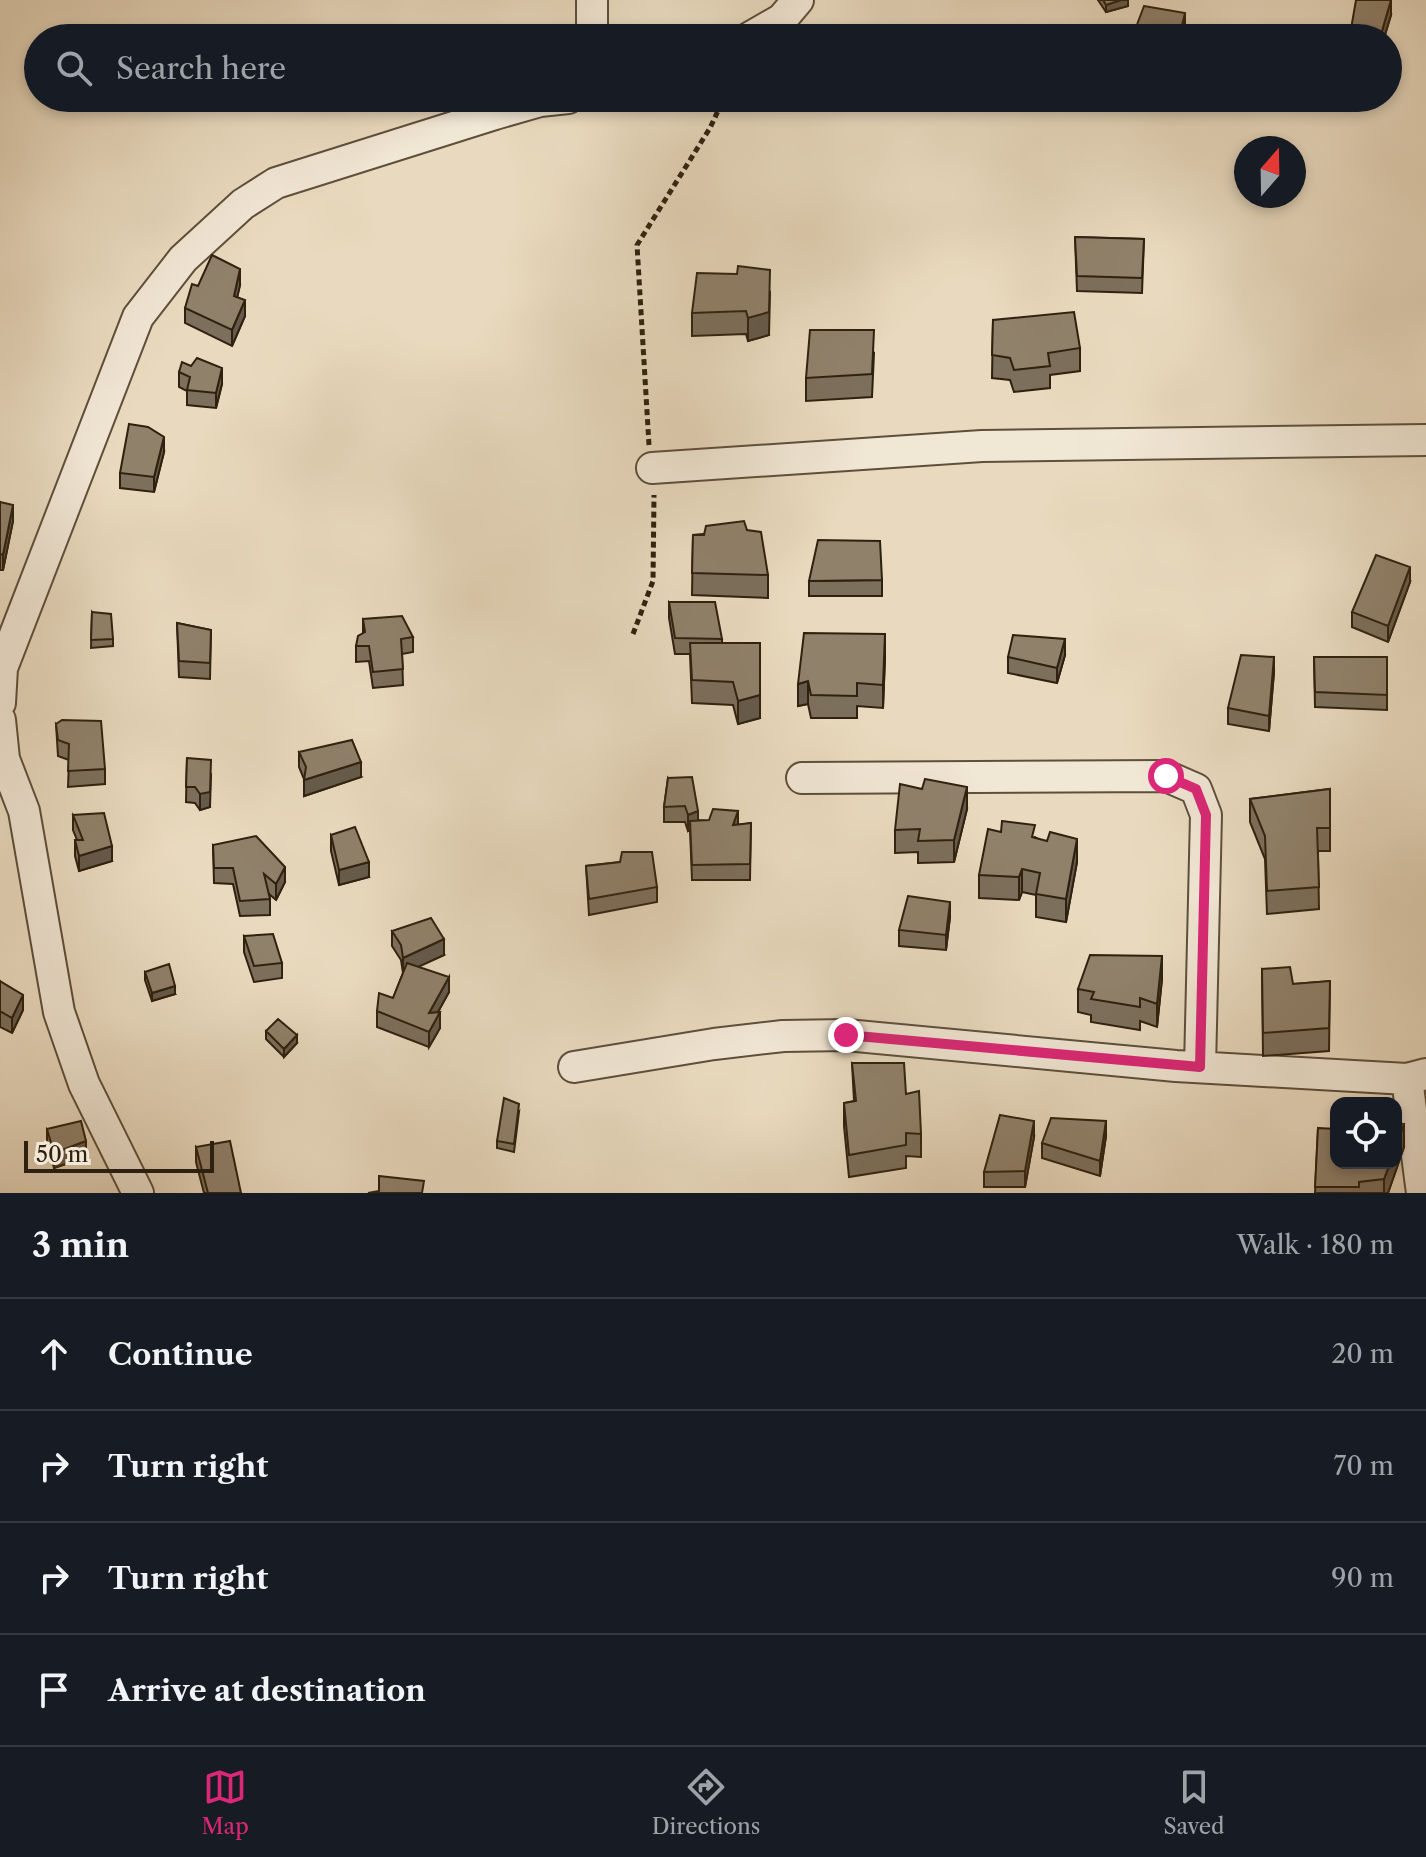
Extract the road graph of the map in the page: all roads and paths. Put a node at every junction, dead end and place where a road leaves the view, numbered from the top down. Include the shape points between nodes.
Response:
1 (592, 0) edge
2 (798, 0) edge
3 (592, 24) edge
4 (773, 24) edge
5 (502, 112) edge
6 (717, 112) edge
7 (1426, 440) edge
8 (652, 468) junction
9 (633, 634) dead end
10 (1, 668) edge
11 (0, 703) edge
12 (0, 720) edge
13 (2, 760) edge
14 (802, 778) dead end
15 (574, 1067) dead end
16 (1200, 1067) junction
17 (1416, 1077) edge
18 (138, 1193) edge
19 (1422, 1193) edge

1 - 3 street
2 - 4 street
5 - 10 street via 276,183 243,204 183,259 138,317
6 - 8 path via 637,245
7 - 8 street via 982,446
8 - 9 path via 653,581
10 - 11 street
12 - 13 street
13 - 18 street via 24,811 59,1012 84,1084
14 - 16 street via 1166,776 1196,789 1206,815
15 - 16 street via 714,1044 846,1035
16 - 17 street
17 - 19 street

